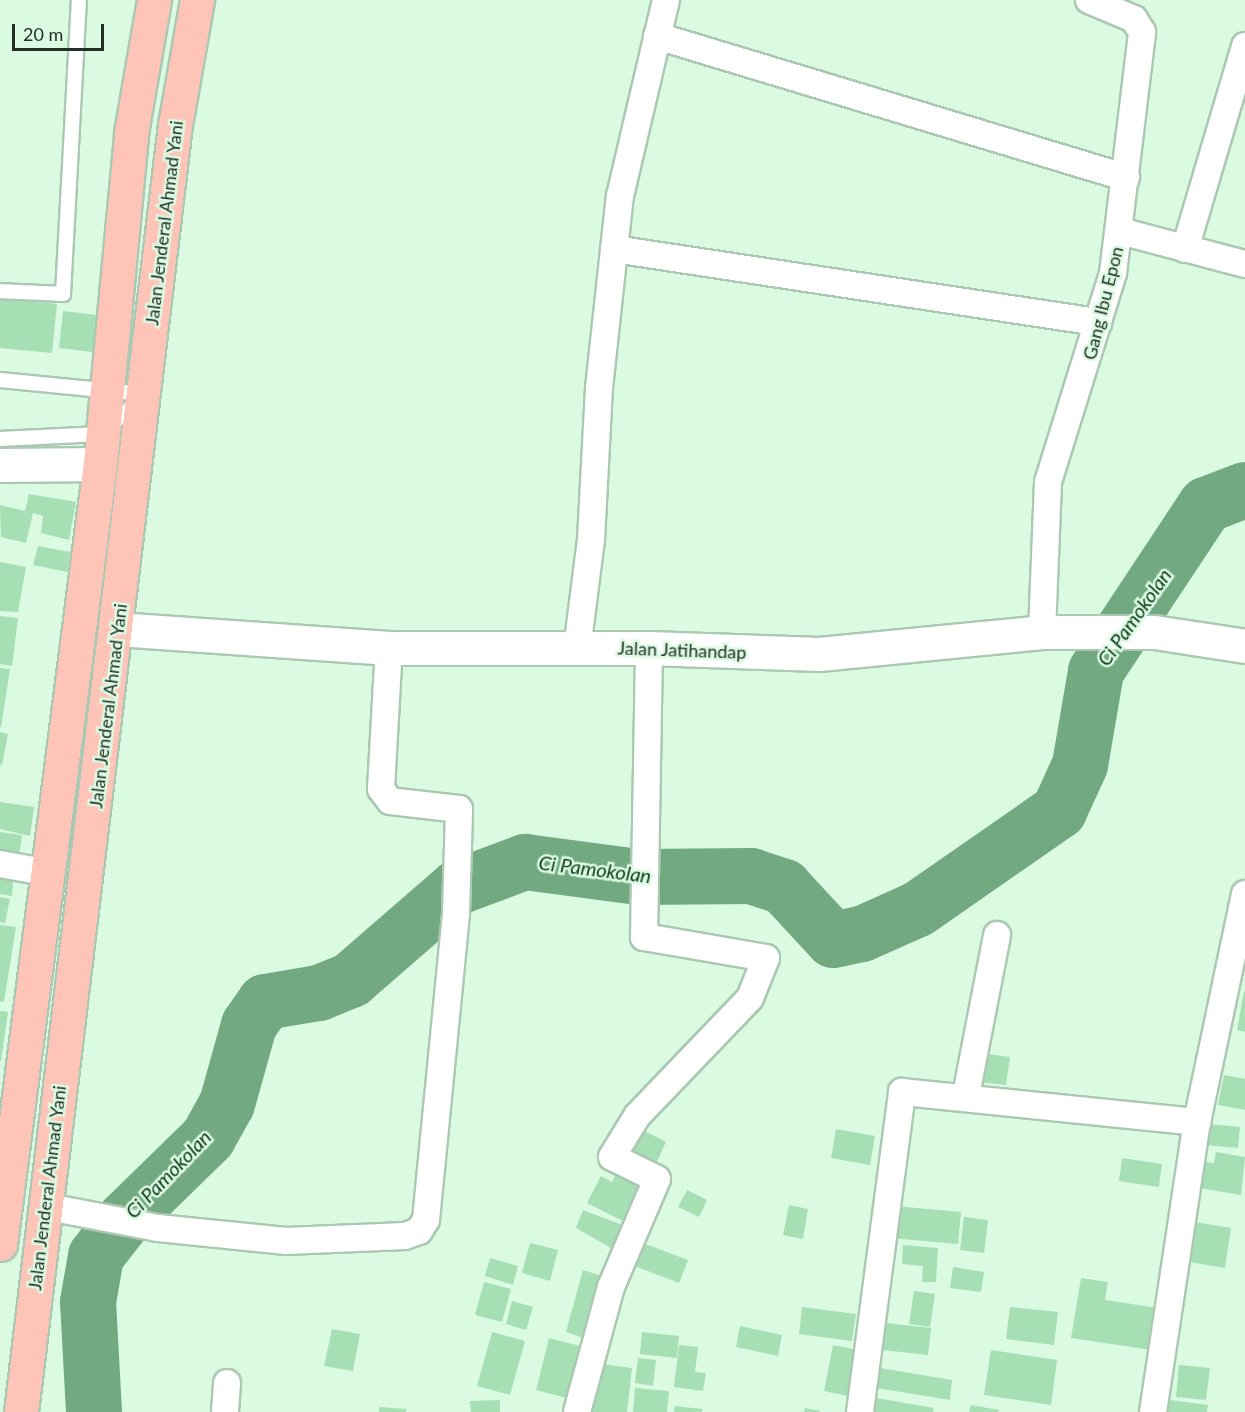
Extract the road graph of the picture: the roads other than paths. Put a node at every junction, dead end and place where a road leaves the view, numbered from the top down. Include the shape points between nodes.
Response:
1 (79, 0) edge
2 (154, 0) edge
3 (197, 0) edge
4 (666, 0) edge
5 (1089, 0) edge
6 (657, 36) junction
7 (1245, 46) edge
8 (1126, 178) junction
9 (1120, 231) junction
10 (614, 249) junction
11 (1185, 249) junction
12 (1245, 264) edge
13 (0, 291) edge
14 (1099, 322) junction
15 (0, 380) edge
16 (103, 388) junction
17 (144, 395) junction
18 (0, 439) edge
19 (100, 449) junction
20 (0, 465) edge
21 (117, 629) junction
22 (1042, 632) junction
23 (1245, 646) edge
24 (389, 648) junction
25 (649, 648) junction
26 (577, 649) junction
27 (0, 864) edge
28 (51, 873) junction
29 (1245, 894) edge
30 (997, 935) dead end
31 (966, 1095) junction
32 (1197, 1122) junction
33 (6, 1153) edge
34 (43, 1206) junction
35 (0, 1244) edge
36 (227, 1383) dead end
37 (21, 1412) edge
38 (225, 1412) edge
39 (578, 1412) edge
40 (860, 1412) edge
41 (1154, 1412) edge

1 - 13 lane via 63,294
2 - 16 highway, Jalan Jenderal Ahmad Yani via 131,133
3 - 17 highway, Jalan Jenderal Ahmad Yani via 175,124
4 - 6 street
5 - 8 street, Gang Ibu Epon via 1134,19 1142,32
6 - 8 street
6 - 10 street via 620,196
7 - 11 street
8 - 9 street, Gang Ibu Epon
9 - 11 street
9 - 14 street, Gang Ibu Epon
10 - 14 street
10 - 26 street via 591,540
11 - 12 street
14 - 22 street, Gang Ibu Epon via 1048,482
15 - 16 lane
16 - 17 lane
16 - 19 highway, Jalan Jenderal Ahmad Yani
17 - 19 lane
17 - 21 highway, Jalan Jenderal Ahmad Yani
18 - 19 lane
19 - 20 street
19 - 28 highway, Jalan Jenderal Ahmad Yani
21 - 24 street, Jalan Jatihandap
21 - 34 highway, Jalan Jenderal Ahmad Yani
22 - 23 street, Jalan Jatihandap via 1154,632
22 - 25 street, Jalan Jatihandap via 819,654
24 - 26 street, Jalan Jatihandap
24 - 34 street via 381,789 390,801 459,809 456,913 426,1220 419,1231 405,1236 286,1241 129,1223
25 - 26 street, Jalan Jatihandap
25 - 39 street via 644,938 766,958 750,998 637,1116 612,1157 657,1179 611,1287
27 - 28 street
28 - 33 highway, Jalan Jenderal Ahmad Yani
29 - 32 street
30 - 31 street
31 - 32 street
31 - 40 street via 908,1088 900,1095
32 - 41 street
33 - 35 highway, Jalan Jenderal Ahmad Yani
34 - 37 highway, Jalan Jenderal Ahmad Yani
36 - 38 street

